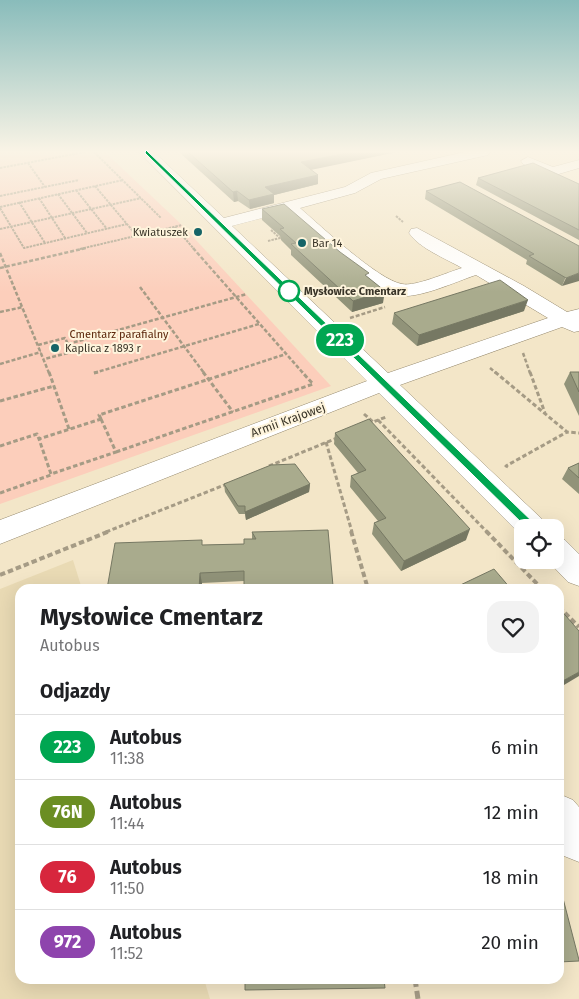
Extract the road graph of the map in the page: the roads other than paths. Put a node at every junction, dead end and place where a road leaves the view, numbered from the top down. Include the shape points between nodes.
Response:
1 (194, 199) edge
2 (317, 199) edge
3 (288, 206) junction
4 (220, 224) junction
5 (417, 233) dead end
6 (476, 269) junction
7 (574, 322) edge
8 (384, 383) junction
9 (524, 519) edge
10 (0, 532) edge
11 (564, 558) edge
12 (579, 573) edge
13 (564, 821) edge
14 (579, 841) edge

1 - 4 street
2 - 3 street
3 - 4 street
3 - 6 street via 364,268 394,288 403,290
4 - 8 street
5 - 6 street
6 - 7 street
7 - 8 street, Armii Krajowej via 517,336
8 - 9 street
8 - 10 street, Armii Krajowej
11 - 12 street
13 - 14 street

